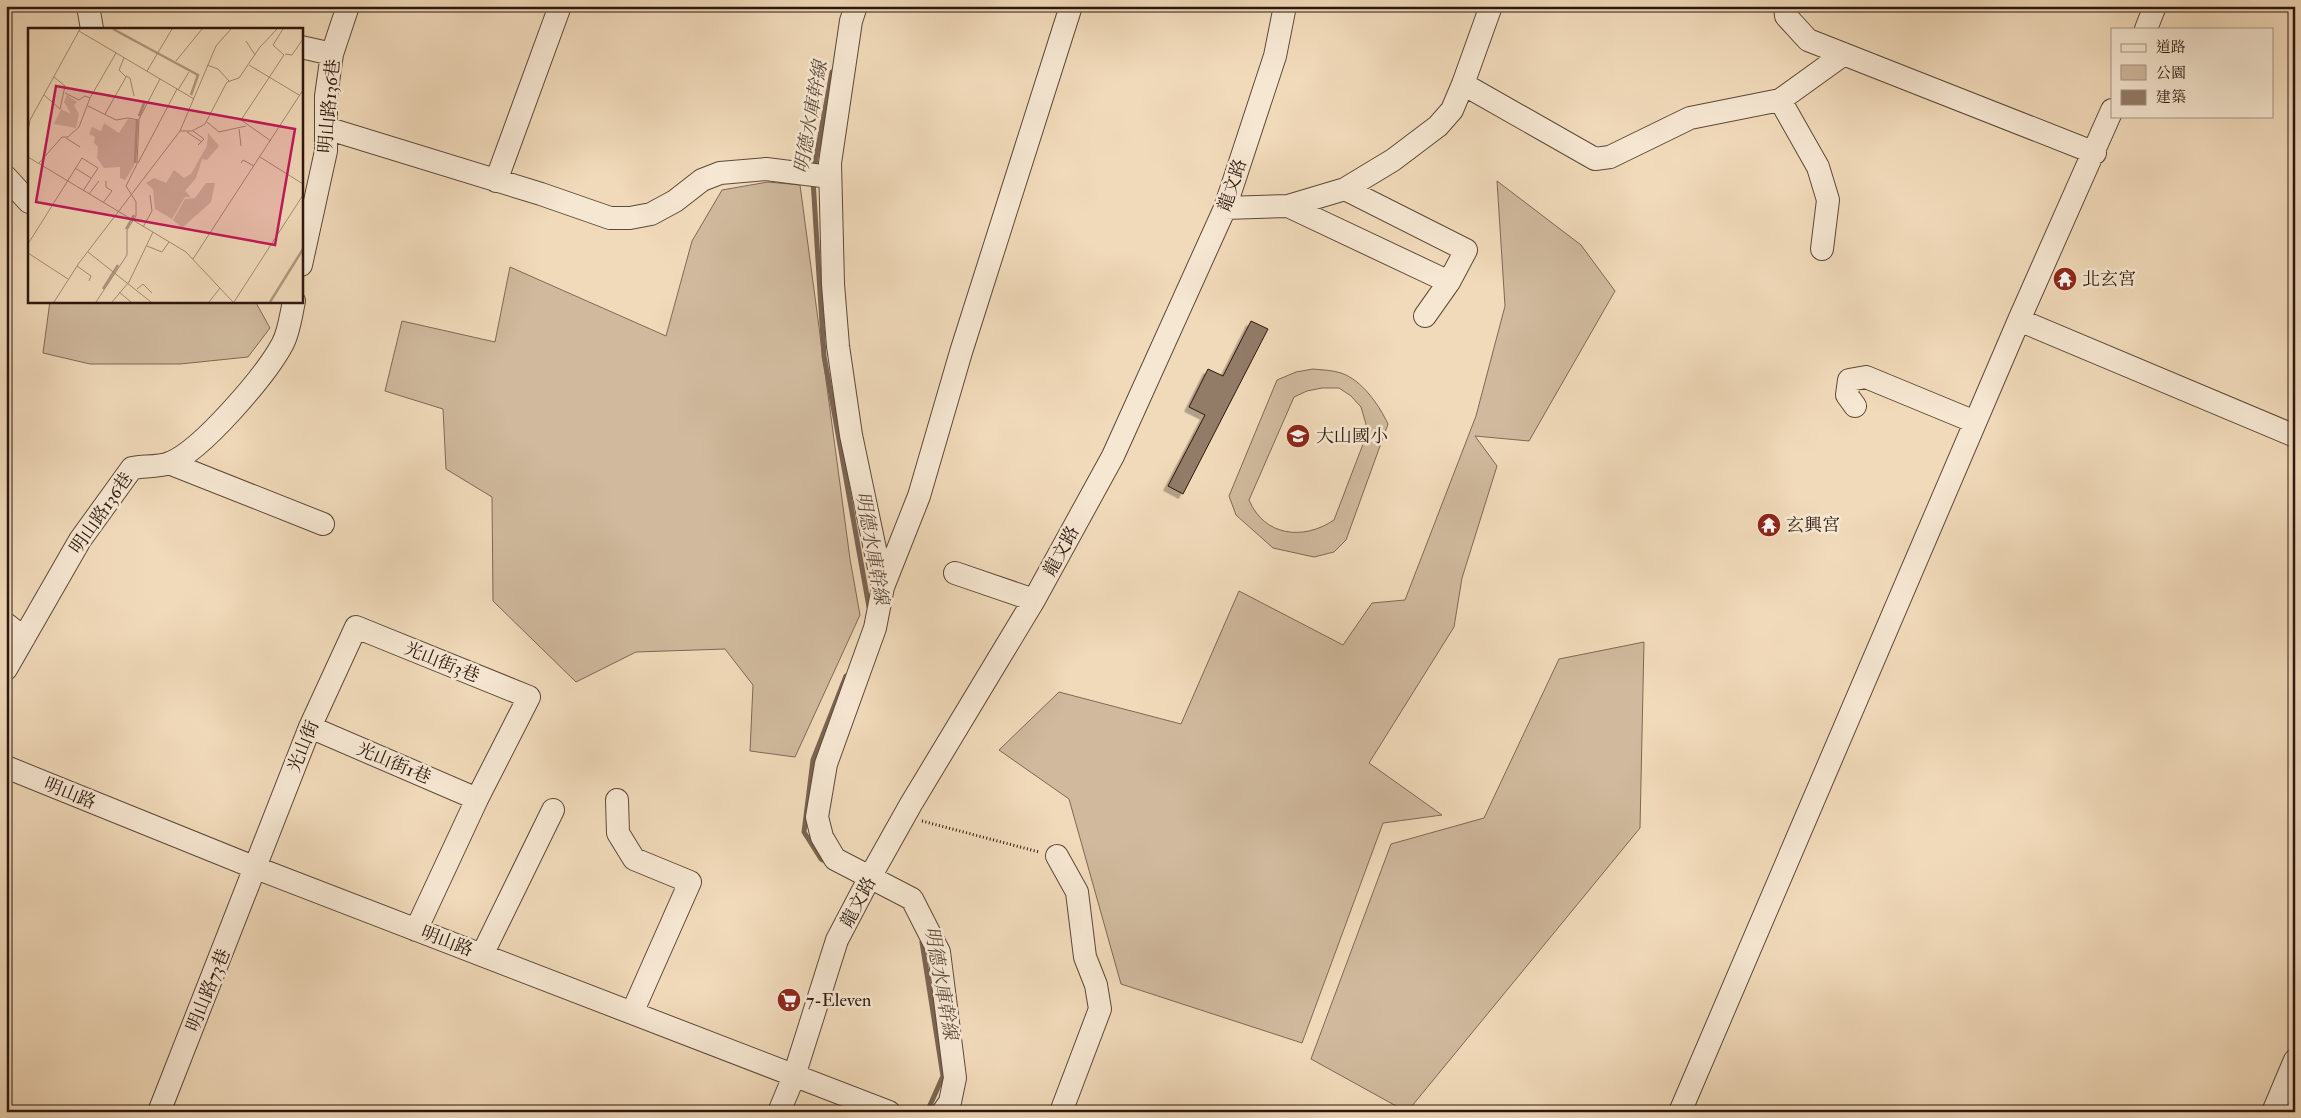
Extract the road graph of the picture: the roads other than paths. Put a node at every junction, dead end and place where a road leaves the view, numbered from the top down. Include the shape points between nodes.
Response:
1 (88, 6) edge
2 (348, 6) edge
3 (560, 6) edge
4 (856, 6) edge
5 (1071, 6) edge
6 (1285, 6) edge
7 (1491, 6) edge
8 (1785, 6) edge
9 (2155, 6) edge
10 (92, 28) edge
11 (2146, 28) edge
12 (302, 47) edge
13 (332, 54) junction
14 (1844, 54) junction
15 (1463, 84) junction
16 (1780, 100) junction
17 (2111, 113) edge
18 (326, 128) junction
19 (2095, 153) junction
20 (819, 176) junction
21 (6, 177) edge
22 (496, 181) junction
23 (1345, 189) junction
24 (28, 201) edge
25 (1288, 206) junction
26 (1225, 208) junction
27 (1822, 250) dead end
28 (302, 260) edge
29 (1450, 282) junction
30 (294, 302) edge
31 (1425, 316) dead end
32 (2019, 320) junction
33 (1855, 406) dead end
34 (1975, 422) junction
35 (2295, 436) edge
36 (169, 463) junction
37 (323, 524) dead end
38 (955, 573) dead end
39 (883, 588) junction
40 (1034, 600) junction
41 (6, 624) edge
42 (356, 627) joint
43 (24, 638) junction
44 (6, 669) edge
45 (310, 728) junction
46 (6, 767) edge
47 (477, 799) junction
48 (617, 800) dead end
49 (554, 810) dead end
50 (1057, 856) road end
51 (256, 868) junction
52 (868, 882) junction
53 (416, 930) junction
54 (482, 955) junction
55 (632, 1013) junction
56 (2295, 1060) edge
57 (794, 1076) junction
58 (159, 1112) edge
59 (779, 1112) edge
60 (889, 1112) edge
61 (943, 1112) edge
62 (1061, 1112) edge
63 (1680, 1112) edge
64 (2273, 1112) edge

1 - 10 street
2 - 13 street, 明山路136巷
3 - 22 street
4 - 20 street via 850,21 830,162
5 - 39 street via 961,352 919,496
6 - 26 street, 龍文路 via 1275,56
7 - 15 street
8 - 14 street via 1786,16 1808,40
9 - 11 street
12 - 13 street
13 - 18 street, 明山路136巷 via 326,96
14 - 16 street
14 - 19 street
15 - 16 street via 1595,160 1610,157 1690,118
15 - 23 street via 1452,110 1438,126 1393,160
16 - 27 street via 1818,167 1828,200
17 - 19 street
18 - 22 street
18 - 28 street, 明山路136巷 via 326,151
19 - 32 street
20 - 22 street via 766,169 720,173 702,180 652,214 630,218 600,216
20 - 39 street via 851,435
21 - 24 street
23 - 25 street
23 - 29 street via 1466,250
25 - 26 street
25 - 29 street
26 - 40 street, 龍文路 via 1113,456
29 - 31 street
30 - 36 street, 明山路136巷 via 283,344 269,365 194,449
32 - 34 street
32 - 35 street
33 - 34 street via 1847,395 1849,380 1866,377
34 - 63 street
36 - 37 street
36 - 43 street, 明山路136巷 via 132,468 80,540
38 - 40 street
39 - 52 street via 875,628 826,764 817,817 822,836 835,859
40 - 52 street, 龍文路
41 - 43 street
42 - 45 street, 光山街
42 - 47 street, 光山街3巷 via 529,697
43 - 44 street, 明山路136巷
45 - 47 street, 光山街1巷
45 - 51 street, 光山街
46 - 51 street, 明山路
47 - 53 street
48 - 55 street via 618,833 634,859 690,882
49 - 54 street
50 - 62 street via 1078,892 1085,957 1096,985 1100,1009
51 - 53 street, 明山路
51 - 58 street, 明山路73巷
52 - 57 street, 龍文路 via 837,940
52 - 61 street via 912,898 938,952 955,1078 950,1102
53 - 54 street, 明山路
54 - 55 street, 明山路
55 - 57 street, 明山路
56 - 64 street
57 - 59 street, 龍文路
57 - 60 street, 明山路

